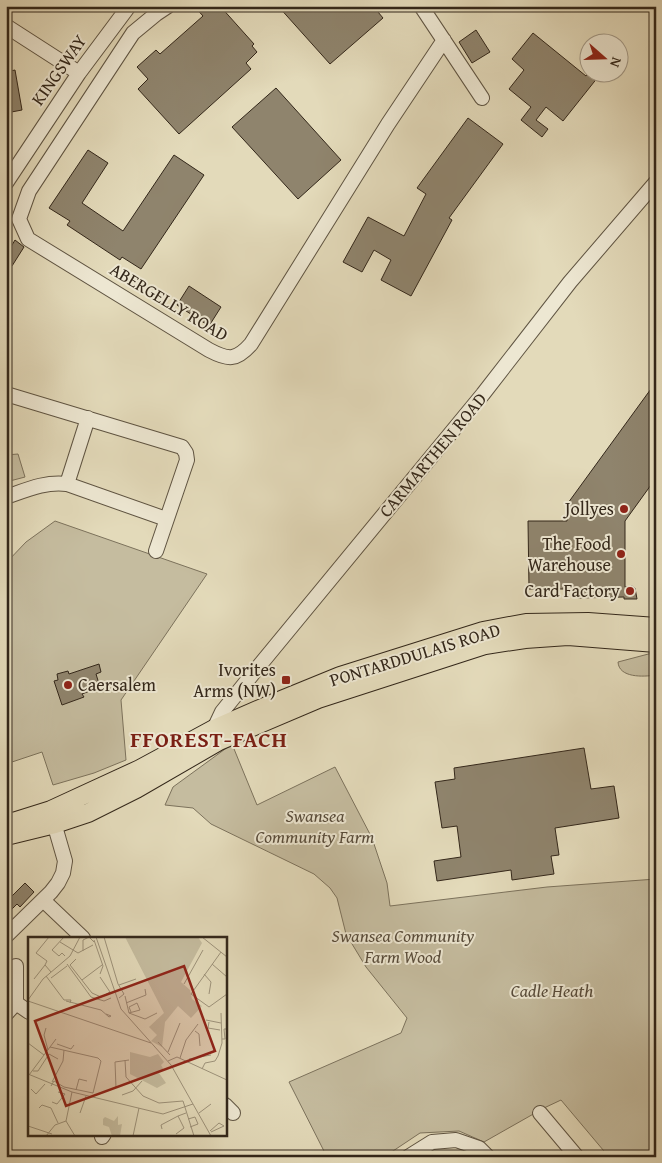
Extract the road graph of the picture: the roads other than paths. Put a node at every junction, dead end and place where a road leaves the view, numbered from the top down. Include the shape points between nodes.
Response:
1 (129, 6) edge
2 (168, 6) edge
3 (421, 6) edge
4 (6, 26) edge
5 (444, 40) junction
6 (79, 73) junction
7 (482, 98) dead end
8 (6, 182) edge
9 (656, 182) edge
10 (6, 394) edge
11 (88, 418) junction
12 (67, 484) junction
13 (6, 497) edge
14 (166, 520) junction
15 (156, 550) dead end
16 (656, 627) edge
17 (656, 643) edge
18 (216, 735) junction
19 (53, 817) junction
20 (6, 823) edge
21 (6, 836) edge
22 (43, 900) junction
23 (6, 936) edge
24 (82, 937) edge
25 (16, 966) dead end
26 (16, 1003) junction
27 (28, 1011) edge
28 (6, 1014) edge
29 (540, 1113) dead end
30 (408, 1157) edge
31 (488, 1157) edge
32 (577, 1157) edge

1 - 6 street, KINGSWAY
2 - 5 street, ABERGELLY ROAD via 133,33 29,191 19,219 28,239 227,358 240,355 251,344
3 - 5 street
4 - 6 street
5 - 7 street
6 - 8 street, KINGSWAY
9 - 18 street, CARMARTHEN ROAD via 570,282 484,394 222,712
10 - 11 street
11 - 12 street
11 - 14 street via 182,447 187,460
12 - 13 street via 46,484
12 - 14 street
14 - 15 street
16 - 18 main road, PONTARDDULAIS ROAD via 588,622 526,623 483,631 340,676 269,705
17 - 18 main road, PONTARDDULAIS ROAD via 568,636 484,644
18 - 19 main road via 140,770
19 - 20 main road
19 - 21 main road
19 - 22 street via 65,861 58,883
22 - 23 street
22 - 24 street
25 - 26 street
26 - 27 street
26 - 28 street
29 - 32 street
30 - 31 street via 432,1142 456,1140 479,1148

